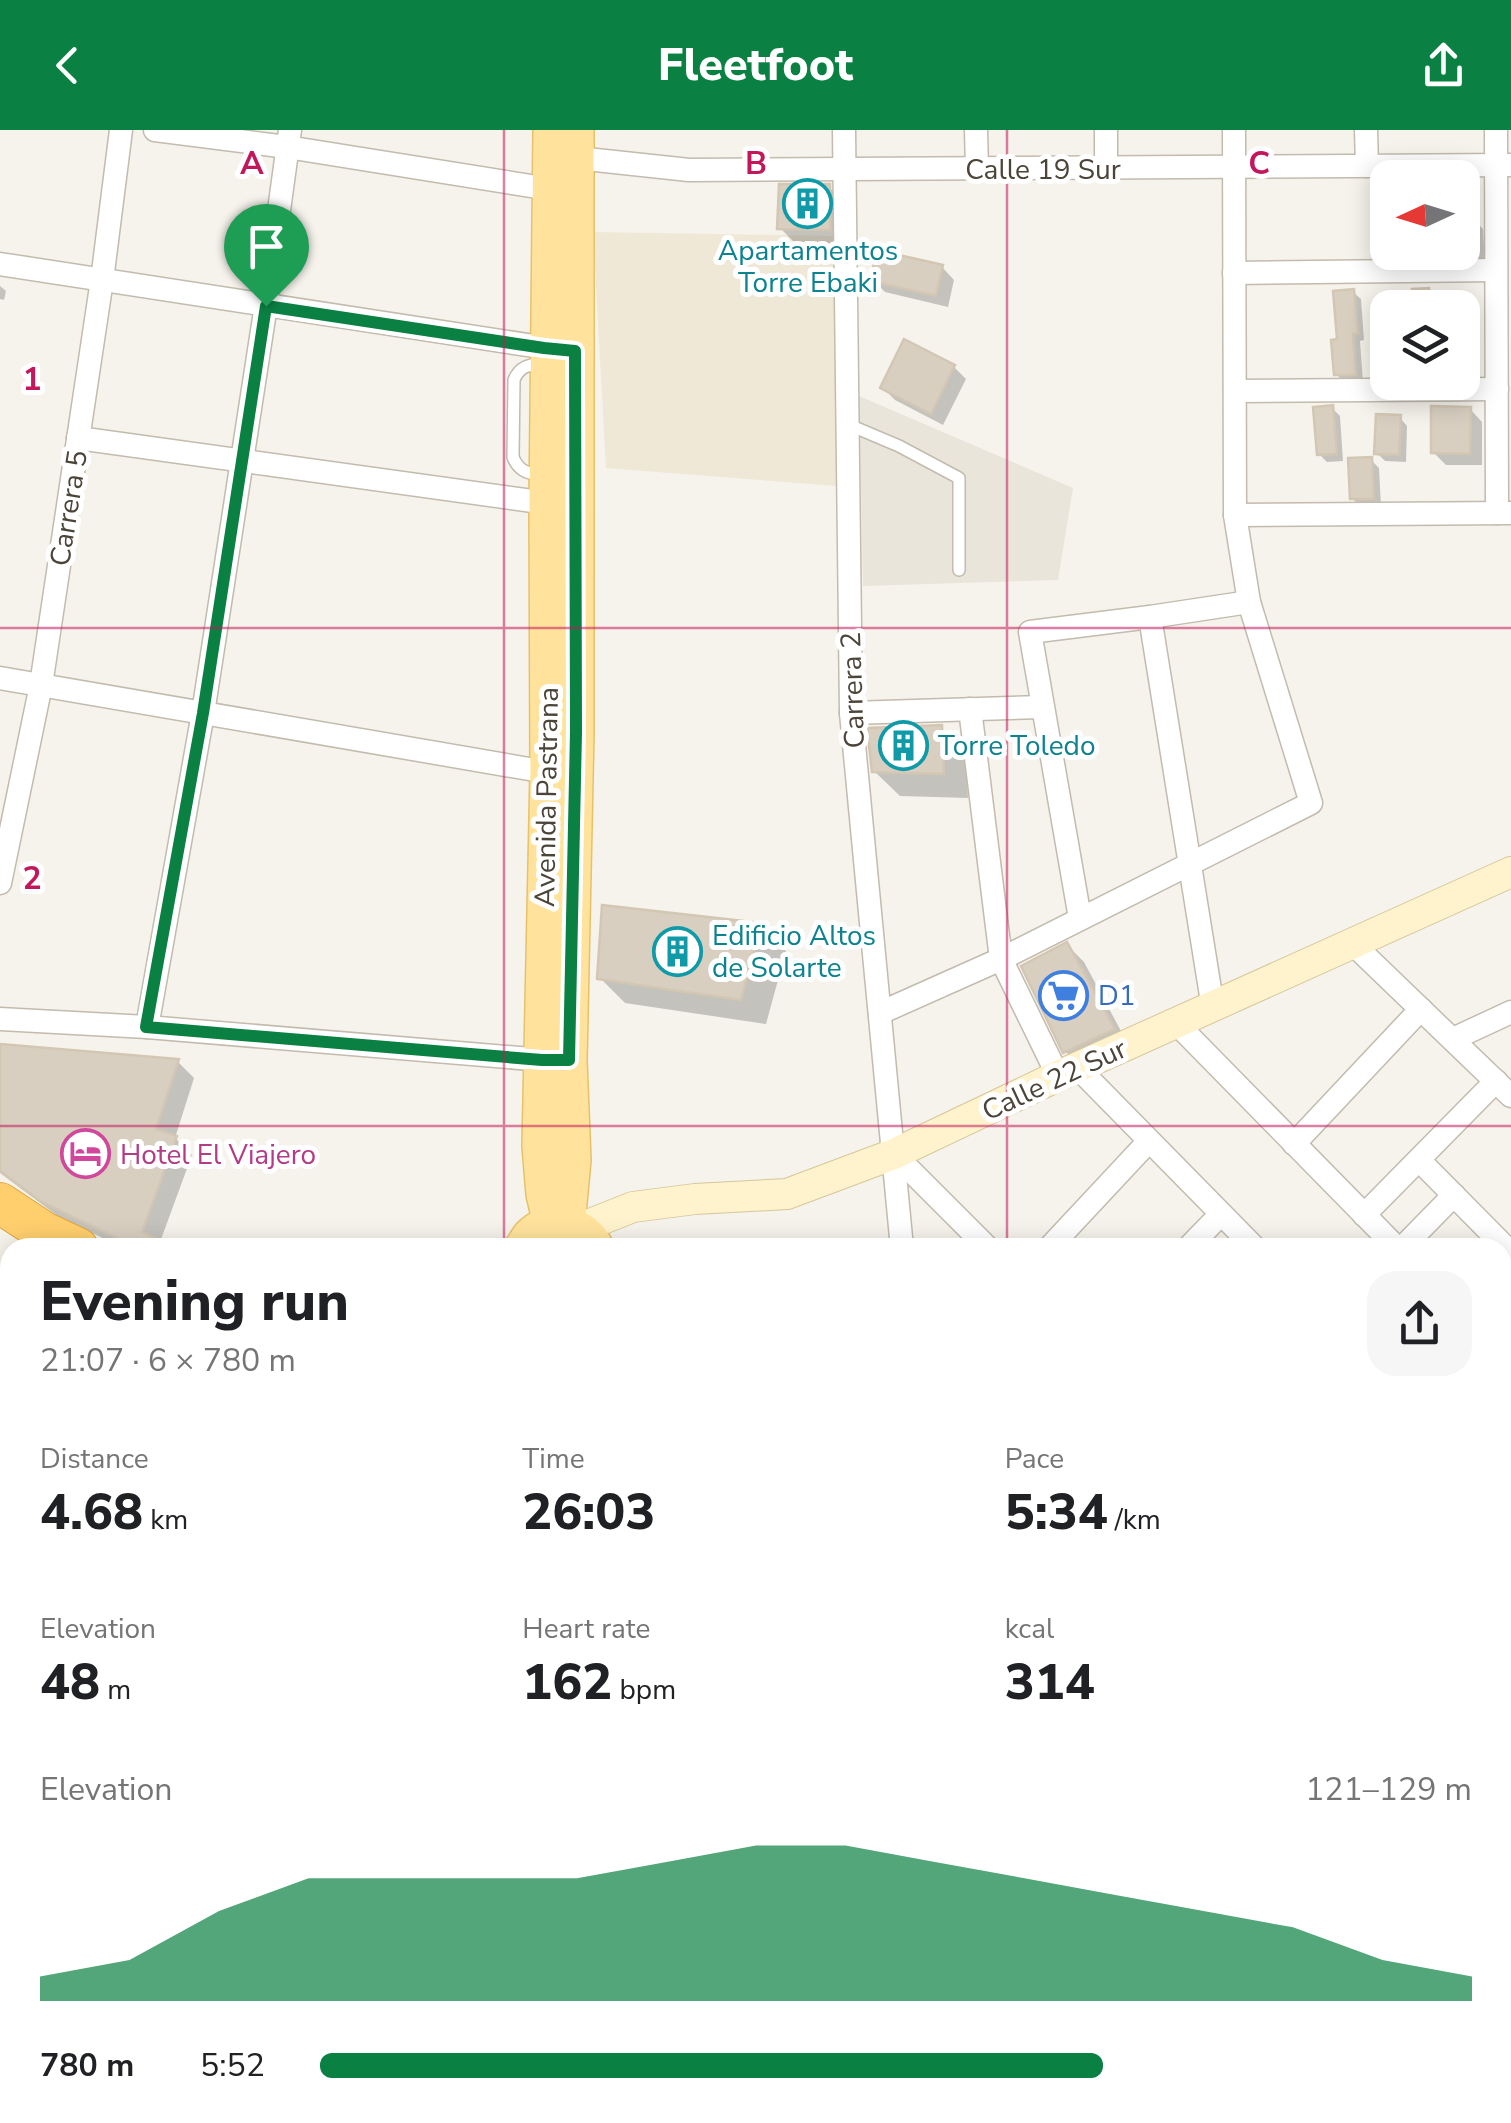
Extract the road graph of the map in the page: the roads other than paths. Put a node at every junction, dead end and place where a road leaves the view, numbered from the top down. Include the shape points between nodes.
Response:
1 (121, 130) edge
2 (156, 130) edge
3 (551, 130) edge
4 (844, 130) edge
5 (976, 130) edge
6 (1106, 130) edge
7 (1234, 130) edge
8 (1366, 130) edge
9 (1496, 130) edge
10 (288, 139) edge
11 (1367, 166) junction
12 (1504, 166) edge
13 (570, 168) edge
14 (844, 168) junction
15 (1106, 168) junction
16 (1234, 168) junction
17 (978, 169) junction
18 (0, 264) edge
19 (1496, 270) junction
20 (1234, 273) junction
21 (102, 280) junction
22 (266, 306) junction
23 (558, 354) junction
24 (1496, 389) junction
25 (1235, 392) junction
26 (847, 424) junction
27 (78, 438) junction
28 (242, 460) junction
29 (556, 495) junction
30 (1504, 513) edge
31 (1235, 514) junction
32 (959, 570) dead end
33 (1249, 602) junction
34 (1150, 617) junction
35 (0, 678) edge
36 (41, 685) junction
37 (1042, 707) junction
38 (970, 709) junction
39 (851, 712) junction
40 (203, 713) junction
41 (561, 774) junction
42 (1188, 866) junction
43 (1511, 872) edge
44 (0, 883) edge
45 (1080, 918) junction
46 (1353, 944) junction
47 (1001, 958) junction
48 (1213, 1008) junction
49 (1421, 1009) junction
50 (880, 1012) junction
51 (1511, 1012) edge
52 (0, 1019) edge
53 (1177, 1024) junction
54 (146, 1027) junction
55 (1453, 1039) junction
56 (556, 1060) junction
57 (1068, 1072) junction
58 (1504, 1088) edge
59 (1148, 1142) junction
60 (1294, 1144) junction
61 (894, 1154) junction
62 (1419, 1160) junction
63 (1454, 1196) junction
64 (0, 1203) edge
65 (1220, 1214) junction
66 (1364, 1215) junction
67 (578, 1233) edge
68 (57, 1238) edge
69 (529, 1238) edge
70 (901, 1238) edge
71 (978, 1238) edge
72 (1057, 1238) edge
73 (1197, 1238) edge
74 (1245, 1238) edge
75 (1389, 1238) edge
76 (1410, 1238) edge
77 (1495, 1238) edge

1 - 21 street, Carrera 5
2 - 10 street, Calle 19 Sur
3 - 13 main road, Avenida Pastrana
4 - 14 street, Carrera 2
5 - 17 street
6 - 15 street
7 - 16 street
8 - 11 street
9 - 12 street
10 - 13 street, Calle 19 Sur
10 - 22 street
11 - 12 street, Calle 19 Sur
11 - 16 street, Calle 19 Sur
12 - 19 street
13 - 14 street, Calle 19 Sur
13 - 23 main road, Avenida Pastrana
14 - 17 street, Calle 19 Sur
14 - 26 street, Carrera 2
15 - 16 street, Calle 19 Sur
15 - 17 street, Calle 19 Sur
16 - 20 street
18 - 21 street
19 - 20 street
19 - 24 street
20 - 25 street
21 - 22 street
21 - 27 street, Carrera 5
22 - 23 street
22 - 28 street
23 - 29 main road, Avenida Pastrana
23 - 29 lane via 518,371 513,438 516,467
24 - 25 street
24 - 30 street
25 - 31 street
26 - 32 lane via 959,478
26 - 39 street, Carrera 2
27 - 28 street
27 - 36 street, Carrera 5
28 - 29 street
28 - 40 street
29 - 41 main road, Avenida Pastrana
30 - 31 street
31 - 33 street
33 - 34 street
33 - 42 street via 1311,803
34 - 37 street via 1030,632
34 - 42 street
35 - 36 street
36 - 40 street
36 - 44 street, Carrera 5
37 - 38 street
37 - 45 street
38 - 39 street
38 - 47 street
39 - 50 street, Carrera 2
40 - 41 street
40 - 54 street
41 - 56 main road, Avenida Pastrana
42 - 45 street
42 - 48 street
43 - 46 main road, Calle 22 Sur
45 - 47 street
46 - 48 main road, Calle 22 Sur
46 - 49 street
47 - 50 street
47 - 57 street
48 - 53 main road, Calle 22 Sur
49 - 55 street
49 - 60 street
50 - 61 street, Carrera 2
51 - 55 street
52 - 54 street
53 - 57 main road, Calle 22 Sur
53 - 60 street
54 - 56 street
55 - 58 street
56 - 67 main road, Avenida Pastrana
57 - 59 street
57 - 61 main road, Calle 22 Sur
58 - 62 street
59 - 65 street
59 - 72 street
60 - 66 street
61 - 67 main road, Calle 22 Sur via 787,1194 633,1207
61 - 70 street, Carrera 2
61 - 71 street
62 - 63 street
62 - 66 street
63 - 76 street
63 - 77 street
64 - 68 highway
65 - 73 street
65 - 74 street
66 - 75 street
67 - 69 main road

